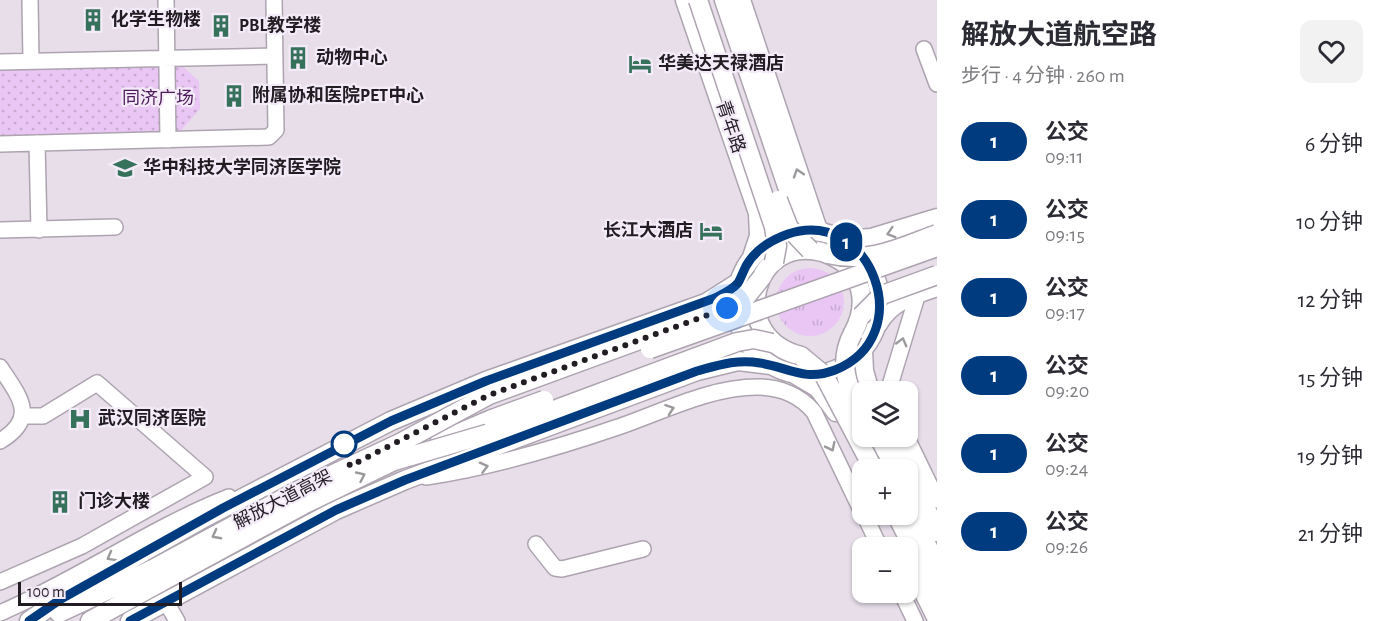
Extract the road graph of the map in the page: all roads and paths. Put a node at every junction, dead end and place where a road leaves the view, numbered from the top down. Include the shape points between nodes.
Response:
1 (30, 0) edge
2 (166, 0) edge
3 (274, 0) edge
4 (686, 0) edge
5 (698, 0) edge
6 (710, 0) edge
7 (724, 0) edge
8 (741, 0) edge
9 (924, 49) dead end
10 (275, 56) junction
11 (167, 58) junction
12 (31, 61) junction
13 (0, 62) edge
14 (937, 84) edge
15 (168, 140) junction
16 (37, 143) junction
17 (0, 144) edge
18 (937, 218) edge
19 (115, 227) dead end
20 (0, 230) edge
21 (39, 230) junction
22 (821, 230) junction
23 (937, 234) edge
24 (843, 240) junction
25 (937, 247) edge
26 (810, 250) junction
27 (828, 254) junction
28 (752, 257) junction
29 (937, 260) edge
30 (774, 262) junction
31 (937, 275) edge
32 (762, 277) junction
33 (739, 282) junction
34 (937, 287) edge
35 (918, 293) junction
36 (861, 316) junction
37 (877, 325) junction
38 (772, 343) junction
39 (863, 350) junction
40 (531, 365) junction
41 (771, 365) junction
42 (0, 367) edge
43 (794, 374) junction
44 (867, 381) edge
45 (891, 381) edge
46 (852, 394) edge
47 (22, 416) junction
48 (553, 426) junction
49 (0, 441) edge
50 (400, 442) junction
51 (911, 447) edge
52 (858, 459) edge
53 (867, 459) edge
54 (312, 460) junction
55 (394, 461) junction
56 (277, 478) junction
57 (405, 480) junction
58 (852, 490) edge
59 (918, 493) edge
60 (937, 500) edge
61 (336, 510) junction
62 (902, 525) edge
63 (917, 525) edge
64 (937, 532) edge
65 (536, 544) dead end
66 (643, 549) dead end
67 (937, 566) edge
68 (157, 575) junction
69 (100, 577) junction
70 (918, 580) edge
71 (0, 582) edge
72 (51, 590) junction
73 (937, 595) edge
74 (166, 602) junction
75 (906, 603) edge
76 (0, 613) edge
77 (937, 619) edge
78 (29, 621) edge
79 (41, 621) edge
80 (90, 621) edge
81 (130, 621) edge
82 (177, 621) edge
83 (915, 621) edge

1 - 12 street
2 - 11 street
3 - 10 street
4 - 28 main road, 青年路 via 755,203 759,236
5 - 30 main road, bridge via 772,219 777,246
6 - 26 main road, bridge via 784,218 796,238
7 - 22 main road, 青年路 via 792,201 802,217
22 -> 8 main road
9 - 14 street
10 - 11 street
10 - 15 street via 276,130 269,137
11 - 12 street
11 - 15 street
12 - 13 street
15 - 16 street
16 - 17 street
16 - 21 street
18 -> 24 main road via 871,238
19 - 21 street
20 - 21 street
22 - 24 main road
22 - 28 main road via 776,238
23 - 27 main road, bridge via 873,257
24 - 37 main road via 866,260 874,274 880,301
25 - 50 main road, 解放大道高架, bridge
26 - 27 main road
26 - 30 main road via 790,253
27 - 36 main road, bridge via 847,266 859,284
28 - 33 main road
29 - 55 main road, 解放大道高架, bridge via 492,419
30 - 32 main road
31 - 36 main road, bridge via 882,295
32 - 38 main road, bridge via 755,296 756,316
32 - 50 main road, bridge via 746,297 727,308 489,395
33 - 40 main road via 706,303
33 - 41 main road via 736,303 740,327 752,349
34 - 35 main road
35 - 37 main road via 891,307
45 -> 35 street
36 - 46 main road, bridge via 844,362
37 - 39 main road
38 - 53 main road, bridge via 811,361 824,375
38 - 55 main road, bridge via 754,339 737,342 500,430
39 - 43 main road via 834,370
39 - 44 main road
40 - 48 main road
40 - 54 main road via 391,421
41 - 43 main road
41 - 48 main road via 727,362
42 - 47 street via 21,401
43 - 52 main road via 826,396
47 - 49 street via 15,431
47 - 71 street via 43,416 97,383 205,477 82,546
48 - 57 main road
50 -> 68 main road, 解放大道高架, bridge via 295,492
51 - 60 street
54 - 56 main road
54 - 61 main road
68 -> 55 main road, 解放大道高架, bridge
56 - 69 main road
56 -> 72 street via 193,511
57 -> 58 street via 480,469 563,446 718,392 760,387 793,394 806,402
57 - 61 main road
59 - 64 main road
61 - 74 main road
62 - 73 main road
63 - 67 main road
65 - 66 street via 555,568 562,569
68 - 79 main road, 解放大道高架
68 - 80 main road, 解放大道高架
69 - 72 main road
69 - 78 main road
70 - 77 main road
72 - 76 street
74 - 81 main road
74 - 82 street
75 - 83 street

